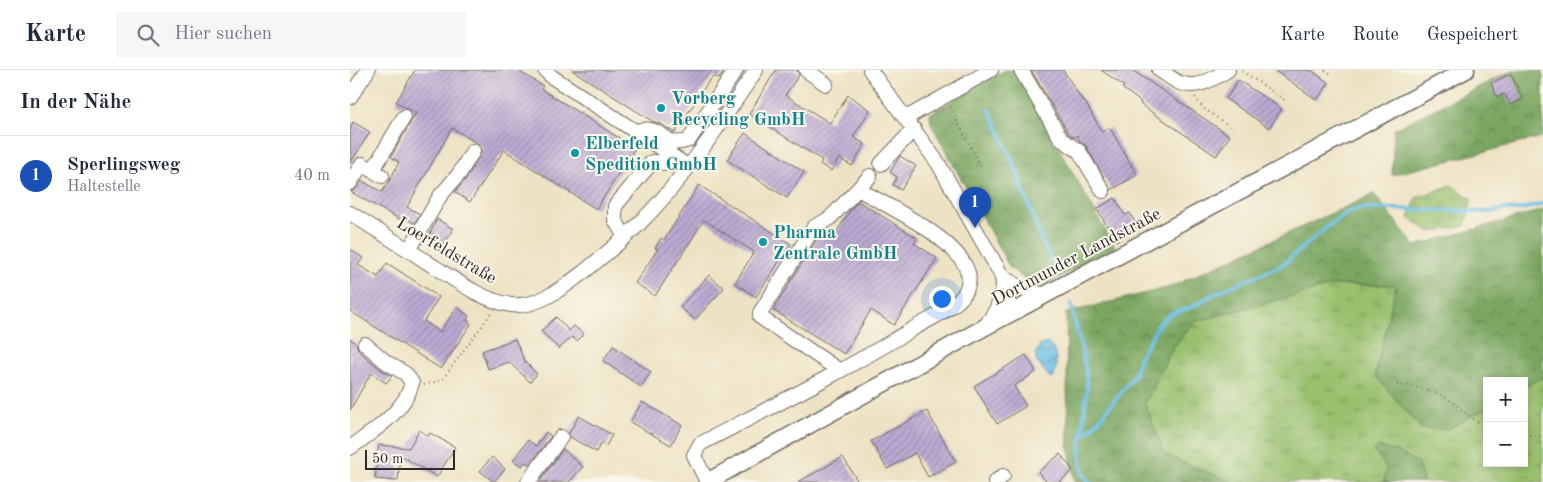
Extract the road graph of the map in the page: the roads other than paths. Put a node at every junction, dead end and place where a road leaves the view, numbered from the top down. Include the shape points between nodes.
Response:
1 (545, 70) edge
2 (736, 70) edge
3 (756, 70) edge
4 (806, 70) edge
5 (870, 70) edge
6 (991, 70) edge
7 (1020, 70) edge
8 (1159, 70) edge
9 (1228, 70) edge
10 (1466, 70) edge
11 (361, 72) edge
12 (826, 84) dead end
13 (350, 97) edge
14 (404, 118) dead end
15 (910, 124) junction
16 (635, 131) junction
17 (473, 151) dead end
18 (881, 164) dead end
19 (687, 169) junction
20 (870, 176) dead end
21 (350, 183) edge
22 (858, 189) junction
23 (1103, 191) dead end
24 (350, 213) edge
25 (625, 237) junction
26 (409, 250) junction
27 (1002, 282) junction
28 (1046, 295) junction
29 (1013, 312) junction
30 (985, 327) junction
31 (365, 344) dead end
32 (840, 371) junction
33 (561, 437) dead end
34 (350, 448) edge
35 (528, 482) edge
36 (707, 482) edge

1 - 16 street
2 - 16 street via 689,140 680,143 669,141 651,130
3 - 19 street, Loerfeldstraße
4 - 12 street
5 - 15 street
6 - 15 street via 944,96
7 - 23 street via 1061,139 1079,151
8 - 9 street via 1179,83 1190,85 1203,83
10 - 28 main road, Dortmunder Landstraße
11 - 13 street
14 - 21 street via 378,173 362,164
15 - 18 street
15 - 27 street via 938,163
16 - 19 street
17 - 26 street via 440,196
19 - 25 street, Loerfeldstraße
19 - 25 street via 652,162 615,206 616,220
20 - 22 street
22 - 32 street via 829,219 814,227 760,313 760,317
22 - 32 street via 934,233 961,259 969,281 966,292 955,303
24 - 26 street, Loerfeldstraße
25 - 26 street, Loerfeldstraße via 573,280 541,300 519,305 499,302 480,294
27 - 28 street
27 - 29 street
27 - 30 street via 997,308
28 - 29 main road, Dortmunder Landstraße
29 - 30 main road, Dortmunder Landstraße
30 - 36 main road, Dortmunder Landstraße
31 - 34 street via 412,383 386,422
32 - 36 street via 700,444 694,455
33 - 35 street

